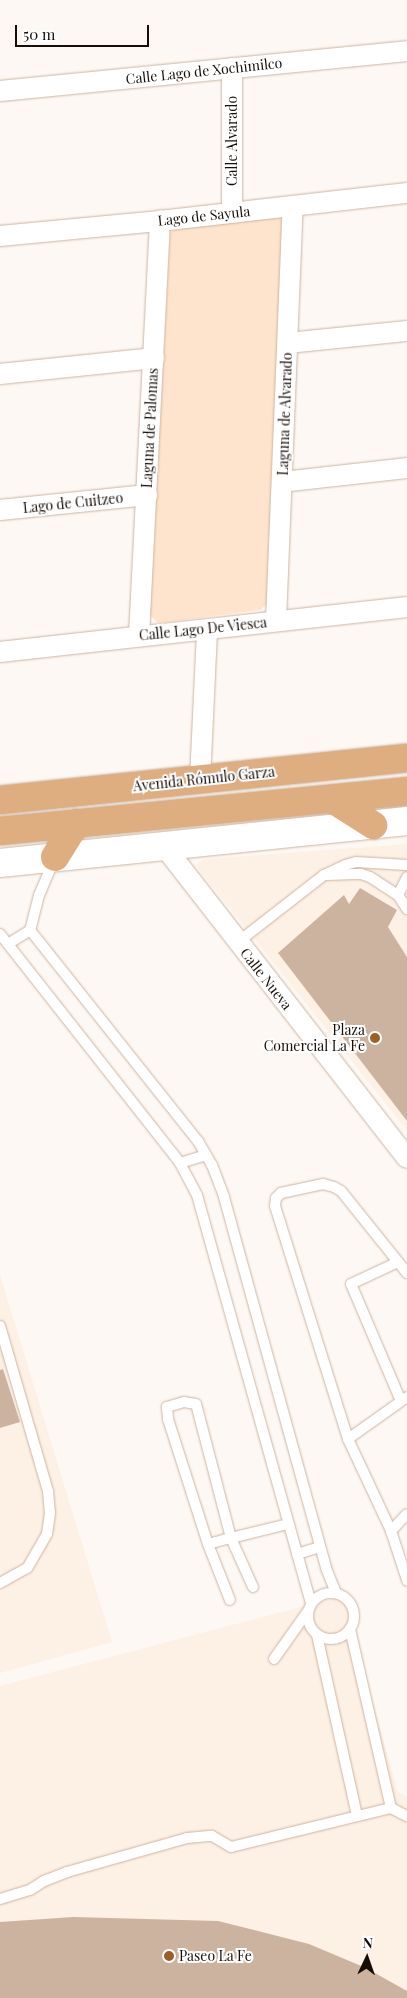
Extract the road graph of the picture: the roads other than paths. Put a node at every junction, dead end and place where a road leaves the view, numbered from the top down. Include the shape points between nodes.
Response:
1 (407, 51) edge
2 (232, 68) junction
3 (0, 91) edge
4 (407, 192) edge
5 (293, 206) junction
6 (232, 214) junction
7 (160, 221) junction
8 (0, 236) edge
9 (407, 331) edge
10 (288, 343) junction
11 (154, 358) junction
12 (0, 374) edge
13 (407, 468) edge
14 (282, 482) junction
15 (146, 495) junction
16 (0, 510) edge
17 (407, 607) edge
18 (276, 621) junction
19 (207, 630) junction
20 (139, 636) junction
21 (0, 652) edge
22 (407, 758) edge
23 (200, 780) junction
24 (407, 791) edge
25 (0, 800) edge
26 (332, 800) junction
27 (407, 821) edge
28 (76, 823) junction
29 (373, 825) junction
30 (0, 831) edge
31 (164, 846) junction
32 (55, 857) junction
33 (0, 863) edge
34 (407, 865) edge
35 (324, 875) junction
36 (407, 877) edge
37 (402, 890) edge
38 (407, 909) edge
39 (30, 930) junction
40 (0, 934) edge
41 (238, 942) junction
42 (8, 944) junction
43 (206, 1154) junction
44 (407, 1158) edge
45 (180, 1164) junction
46 (398, 1262) junction
47 (407, 1273) edge
48 (0, 1326) edge
49 (404, 1399) edge
50 (348, 1439) junction
51 (407, 1514) edge
52 (288, 1524) junction
53 (391, 1531) junction
54 (231, 1538) junction
55 (208, 1544) junction
56 (320, 1547) junction
57 (297, 1554) junction
58 (407, 1580) edge
59 (0, 1583) edge
60 (253, 1588) dead end
61 (336, 1593) junction
62 (230, 1600) dead end
63 (310, 1607) junction
64 (350, 1629) junction
65 (317, 1635) junction
66 (274, 1659) dead end
67 (391, 1808) junction
68 (357, 1816) junction
69 (407, 1816) edge
70 (0, 1899) edge

1 - 2 street, Calle Lago de Xochimilco
2 - 3 street, Calle Lago de Xochimilco
2 - 6 street, Calle Alvarado
4 - 5 street, Lago de Sayula
5 - 6 street, Lago de Sayula
5 - 10 street, Laguna de Alvarado
6 - 7 street, Lago de Sayula
7 - 8 street, Lago de Sayula
7 - 11 street, Laguna de Palomas
9 - 10 street
10 - 14 street, Laguna de Alvarado
11 - 12 street
11 - 15 street, Laguna de Palomas
13 - 14 street
14 - 18 street, Laguna de Alvarado
15 - 16 street, Lago de Cuitzeo
15 - 20 street, Laguna de Palomas
17 - 18 street, Calle Lago De Viesca
18 - 19 street, Calle Lago De Viesca
19 - 20 street, Calle Lago De Viesca
19 - 23 street
20 - 21 street, Calle Lago De Viesca
22 - 23 main road, Avenida Rómulo Garza
23 - 25 main road, Avenida Rómulo Garza
24 - 26 main road
26 - 28 main road
26 - 29 main road
27 - 29 street
28 - 30 main road
28 - 32 main road
29 - 31 street
31 - 32 street
31 - 41 street, Calle Nueva
32 - 33 street
32 - 39 lane via 38,895
34 - 35 lane via 356,862
35 - 37 lane via 361,874
35 - 41 lane
36 - 37 lane
37 - 38 lane
39 - 42 lane
39 - 43 lane
40 - 42 lane
41 - 44 street, Calle Nueva
42 - 45 lane
43 - 45 lane
43 - 56 lane via 224,1198
45 - 52 lane via 202,1209
46 - 47 lane
46 - 49 lane via 351,1284
46 - 50 lane via 341,1191 334,1187 323,1184 281,1193 276,1198 274,1206
48 - 59 lane via 48,1491 50,1513 47,1534 40,1550 27,1568
49 - 50 lane
50 - 53 lane
51 - 53 lane
52 - 54 lane
52 - 57 lane
53 - 58 lane
54 - 55 lane
54 - 55 lane via 196,1404 184,1402 167,1407 168,1419
54 - 60 lane
55 - 62 lane
56 - 57 lane
56 - 61 lane
57 - 63 lane
61 - 63 lane via 318,1596
61 - 64 lane via 344,1597 354,1612
63 - 65 lane via 308,1620
63 - 66 lane
64 - 65 lane via 335,1639
64 - 67 lane
65 - 68 lane
67 - 68 lane
67 - 69 lane
68 - 70 lane via 231,1847 212,1836 187,1838 67,1872 30,1890

